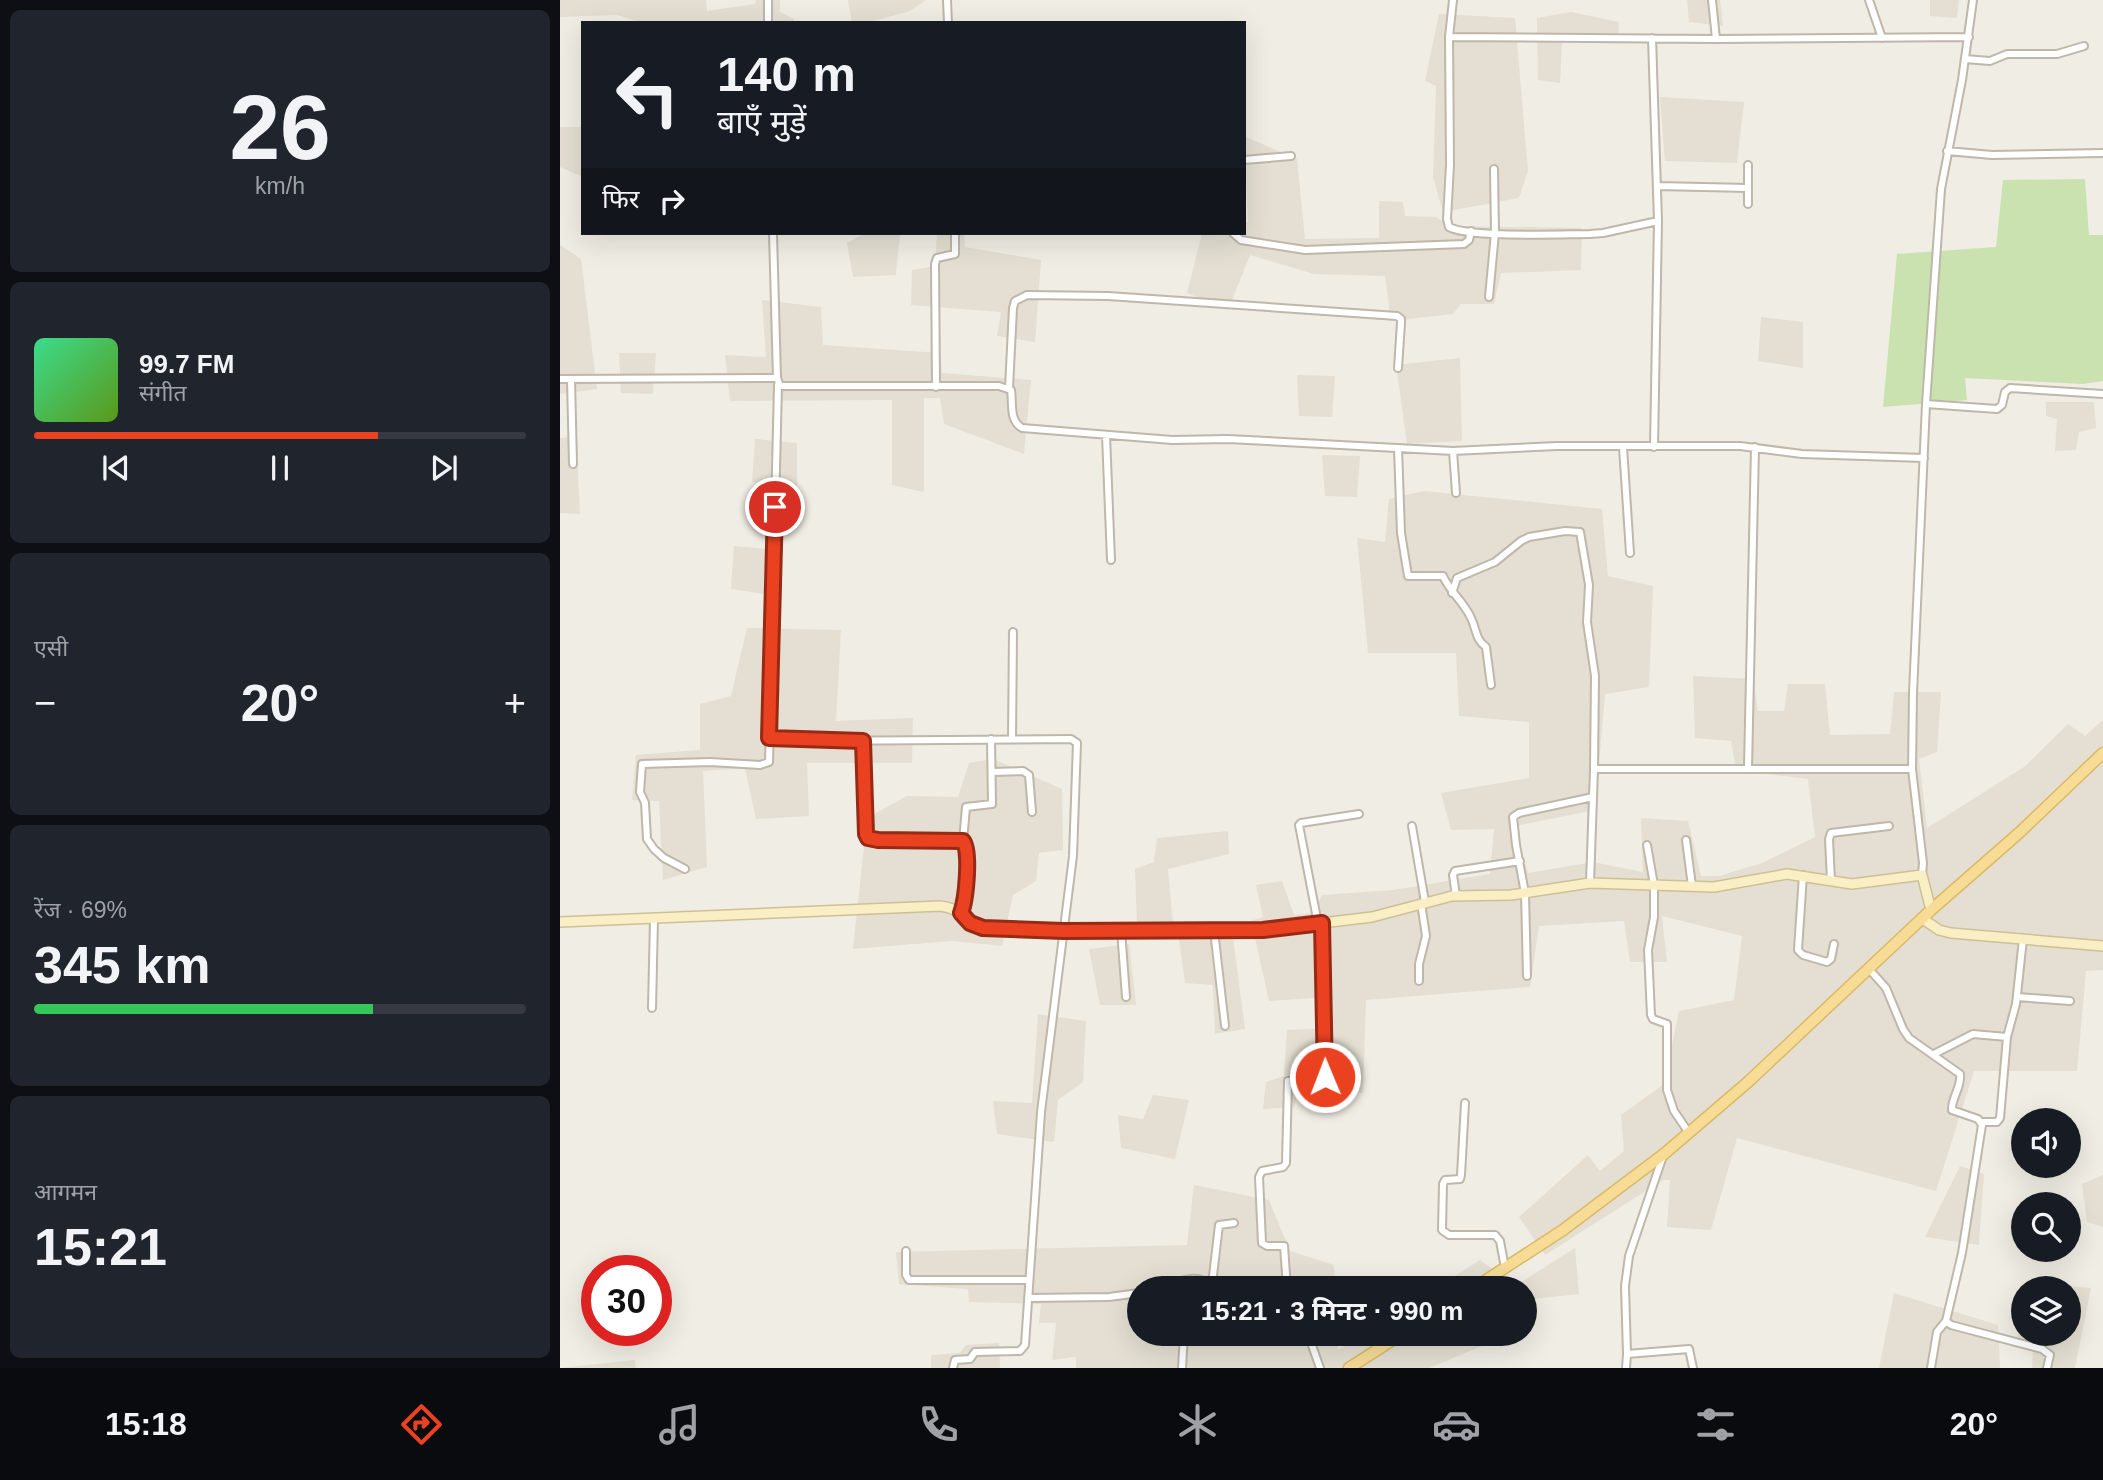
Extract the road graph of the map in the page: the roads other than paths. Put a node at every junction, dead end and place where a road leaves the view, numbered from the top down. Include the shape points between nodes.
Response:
1 (768, 0) edge
2 (947, 0) edge
3 (1453, 0) edge
4 (1712, 0) edge
5 (1869, 0) edge
6 (1973, 0) edge
7 (768, 21) edge
8 (948, 21) edge
9 (1449, 37) junction
10 (1969, 37) junction
11 (1652, 38) junction
12 (1882, 38) junction
13 (1716, 39) junction
14 (2084, 46) dead end
15 (1965, 60) junction
16 (1947, 151) junction
17 (2103, 153) edge
18 (1291, 156) dead end
19 (1246, 160) edge
20 (1748, 165) dead end
21 (1494, 169) dead end
22 (1657, 186) junction
23 (1748, 188) junction
24 (1748, 205) dead end
25 (1658, 221) junction
26 (1471, 231) junction
27 (1495, 233) junction
28 (773, 235) edge
29 (955, 235) edge
30 (1235, 235) edge
31 (1489, 298) dead end
32 (1398, 368) dead end
33 (560, 379) edge
34 (570, 379) junction
35 (778, 381) junction
36 (936, 387) junction
37 (1009, 388) junction
38 (2103, 394) edge
39 (1926, 404) junction
40 (1106, 435) junction
41 (1623, 447) junction
42 (1654, 447) junction
43 (1755, 447) junction
44 (1398, 448) junction
45 (1453, 451) junction
46 (1924, 458) junction
47 (573, 464) dead end
48 (1456, 493) dead end
49 (1630, 553) dead end
50 (1111, 560) dead end
51 (1452, 593) junction
52 (1013, 632) dead end
53 (1491, 685) dead end
54 (769, 738) junction
55 (991, 739) junction
56 (1012, 739) junction
57 (863, 741) junction
58 (2103, 753) edge
59 (1748, 768) junction
60 (1594, 769) junction
61 (1912, 769) junction
62 (992, 772) junction
63 (1593, 797) junction
64 (1032, 812) dead end
65 (1359, 814) dead end
66 (1412, 826) dead end
67 (1889, 826) dead end
68 (1686, 840) dead end
69 (963, 841) junction
70 (1647, 845) dead end
71 (1520, 861) junction
72 (685, 869) dead end
73 (1803, 875) junction
74 (1922, 875) junction
75 (1831, 881) junction
76 (1590, 883) junction
77 (1654, 885) junction
78 (1692, 886) junction
79 (1525, 893) junction
80 (1455, 896) junction
81 (1423, 903) junction
82 (1931, 910) junction
83 (961, 913) junction
84 (654, 919) junction
85 (1923, 919) junction
86 (560, 922) edge
87 (1320, 923) junction
88 (1121, 930) junction
89 (1213, 930) junction
90 (1064, 931) junction
91 (2023, 939) junction
92 (1834, 944) dead end
93 (2103, 946) edge
94 (1869, 969) junction
95 (1527, 976) dead end
96 (1419, 981) dead end
97 (1126, 996) dead end
98 (2017, 997) junction
99 (2070, 1001) dead end
100 (652, 1008) dead end
101 (1224, 1026) dead end
102 (2007, 1037) junction
103 (1934, 1054) junction
104 (1465, 1103) dead end
105 (1981, 1122) junction
106 (1689, 1133) junction
107 (1664, 1154) junction
108 (1234, 1223) dead end
109 (906, 1251) dead end
110 (1505, 1268) junction
111 (1211, 1276) edge
112 (1286, 1276) edge
113 (1493, 1276) edge
114 (1029, 1280) junction
115 (1127, 1295) edge
116 (1028, 1298) junction
117 (1946, 1321) junction
118 (1183, 1346) edge
119 (1314, 1346) edge
120 (1383, 1346) edge
121 (1628, 1354) junction
122 (953, 1368) edge
123 (1182, 1368) edge
124 (1320, 1368) edge
125 (1349, 1368) edge
126 (1626, 1368) edge
127 (1693, 1368) edge
128 (1931, 1368) edge
129 (2047, 1368) edge

1 - 7 street
2 - 8 street
3 - 9 street
4 - 13 street
5 - 12 street
6 - 10 street
9 - 11 street
9 - 26 street via 1447,224
10 - 12 street
10 - 15 street
11 - 13 street
11 - 22 street
12 - 13 street
14 - 15 street via 2057,54
15 - 16 street
16 - 17 street
16 - 39 street
18 - 19 street
20 - 23 street
21 - 27 street
22 - 23 street
22 - 25 street
23 - 24 street
25 - 27 street via 1603,233
25 - 42 street
26 - 27 street
26 - 30 street via 1464,244 1305,250 1241,240
27 - 31 street
28 - 35 street
29 - 36 street via 955,254 936,260
32 - 37 street via 1401,319 1397,316 1108,296 1027,295 1013,308
33 - 34 street
34 - 35 street
34 - 47 street
35 - 36 street via 818,388
35 - 54 street
36 - 37 street
37 - 40 street via 1014,423 1022,428
38 - 39 street via 2010,388 1997,409
39 - 46 street
40 - 44 street
40 - 50 street
41 - 42 street
41 - 45 street
41 - 49 street
42 - 43 street
43 - 46 street via 1802,454
43 - 59 street
44 - 45 street
44 - 51 street via 1401,533 1408,576 1441,574
45 - 48 street
46 - 61 street
51 - 53 street via 1486,648
51 - 60 street via 1461,576 1495,562 1521,541 1553,532 1580,532 1595,676
52 - 56 street
54 - 57 street
54 - 72 street via 766,764 642,764 640,792 647,839 664,858
55 - 56 street
55 - 57 street
55 - 62 street
56 - 90 street via 1071,739 1077,743 1073,856
57 - 69 street via 868,838
58 - 82 main road
59 - 60 street
59 - 61 street
60 - 63 street
61 - 74 street
62 - 64 street via 1023,771 1029,775
62 - 69 street via 992,804 966,807
63 - 71 street via 1515,815
63 - 76 street
65 - 87 street via 1298,825
66 - 81 street
67 - 75 street via 1831,832
68 - 78 street
69 - 83 street via 967,849
70 - 77 street
71 - 79 street
71 - 80 street via 1455,871
73 - 75 street
73 - 78 street
73 - 92 street via 1798,950 1827,962
74 - 75 street via 1852,884
74 - 82 street
76 - 77 street
76 - 79 street
77 - 78 street
77 - 106 street via 1648,950 1651,1016 1667,1024 1667,1090
79 - 80 street
79 - 95 street
80 - 81 street
81 - 87 street via 1381,916
81 - 96 street via 1426,936
82 - 85 main road
83 - 84 street via 940,906
83 - 90 street via 983,928
84 - 86 street
84 - 100 street
85 - 91 street via 1951,933
85 - 94 main road
87 - 89 street
87 - 112 street via 1325,1075 1288,1081 1286,1163 1262,1171 1259,1177 1262,1243 1284,1247
88 - 89 street
88 - 90 street
88 - 97 street
89 - 101 street
90 - 114 street via 1041,1112
91 - 93 street
91 - 98 street
94 - 103 street via 1886,988 1909,1038
94 - 106 main road
98 - 99 street
98 - 102 street
102 - 103 street via 1973,1034
102 - 105 street via 2000,1118
103 - 105 street via 1960,1074 1952,1110
104 - 110 street via 1461,1175 1460,1179 1445,1180 1442,1230 1449,1235 1495,1235
105 - 117 street via 1962,1253
106 - 107 main road
107 - 110 main road via 1590,1212
107 - 121 street via 1629,1256 1625,1286
108 - 111 street via 1219,1224
109 - 114 street via 909,1280
110 - 113 main road
114 - 116 street
115 - 116 street
116 - 122 street via 1023,1350 975,1352 970,1359 955,1360
117 - 128 street via 1937,1332
117 - 129 street via 2042,1349 2050,1355
118 - 123 street
119 - 124 street
120 - 125 main road
121 - 126 street
121 - 127 street via 1689,1349

